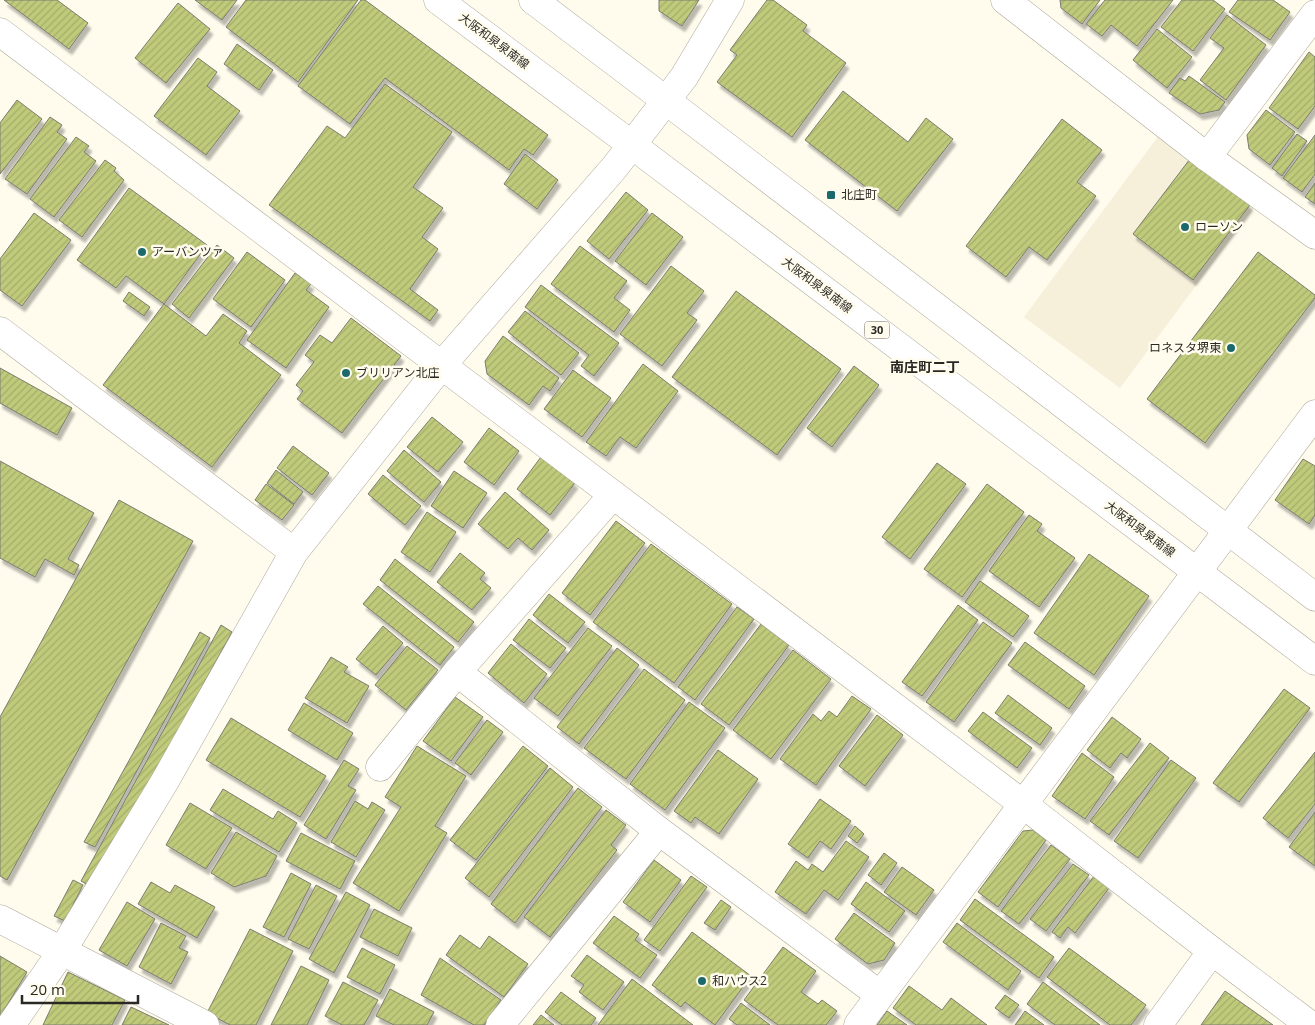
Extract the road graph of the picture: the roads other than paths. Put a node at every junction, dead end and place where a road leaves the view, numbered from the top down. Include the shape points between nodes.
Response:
1 (438, 0) edge
2 (533, 0) edge
3 (730, 0) edge
4 (1013, 2) edge
5 (1315, 14) edge
6 (0, 32) edge
7 (667, 101) junction
8 (632, 145) junction
9 (1206, 157) junction
10 (1315, 235) edge
11 (0, 331) edge
12 (441, 366) junction
13 (1315, 414) edge
14 (613, 495) junction
15 (1228, 531) junction
16 (294, 552) junction
17 (1197, 572) junction
18 (1315, 597) edge
19 (1315, 661) edge
20 (457, 672) junction
21 (380, 767) dead end
22 (1023, 804) junction
23 (660, 831) junction
24 (0, 919) edge
25 (62, 951) junction
26 (1212, 951) junction
27 (880, 995) junction
28 (11, 1025) edge
29 (205, 1025) edge
30 (500, 1025) edge
31 (858, 1025) edge
32 (1158, 1025) edge
33 (1310, 1025) edge

1 - 8 street, 大阪和泉泉南線 / 30
2 - 7 street
3 - 7 street
4 - 9 street
5 - 9 street
6 - 12 street
7 - 8 street
7 - 15 street
8 - 12 street
8 - 17 street, 大阪和泉泉南線 / 30
9 - 10 street
11 - 16 street
12 - 14 street
12 - 16 street
13 - 15 street
14 - 20 street
14 - 22 street
15 - 17 street
15 - 18 street
16 - 25 street via 165,781
17 - 19 street, 大阪和泉泉南線 / 30
17 - 22 street
20 - 21 street
20 - 23 street
22 - 26 street
22 - 27 street
23 - 27 street
23 - 30 street
24 - 25 street
25 - 28 street
25 - 29 street
26 - 32 street
26 - 33 street
27 - 31 street

